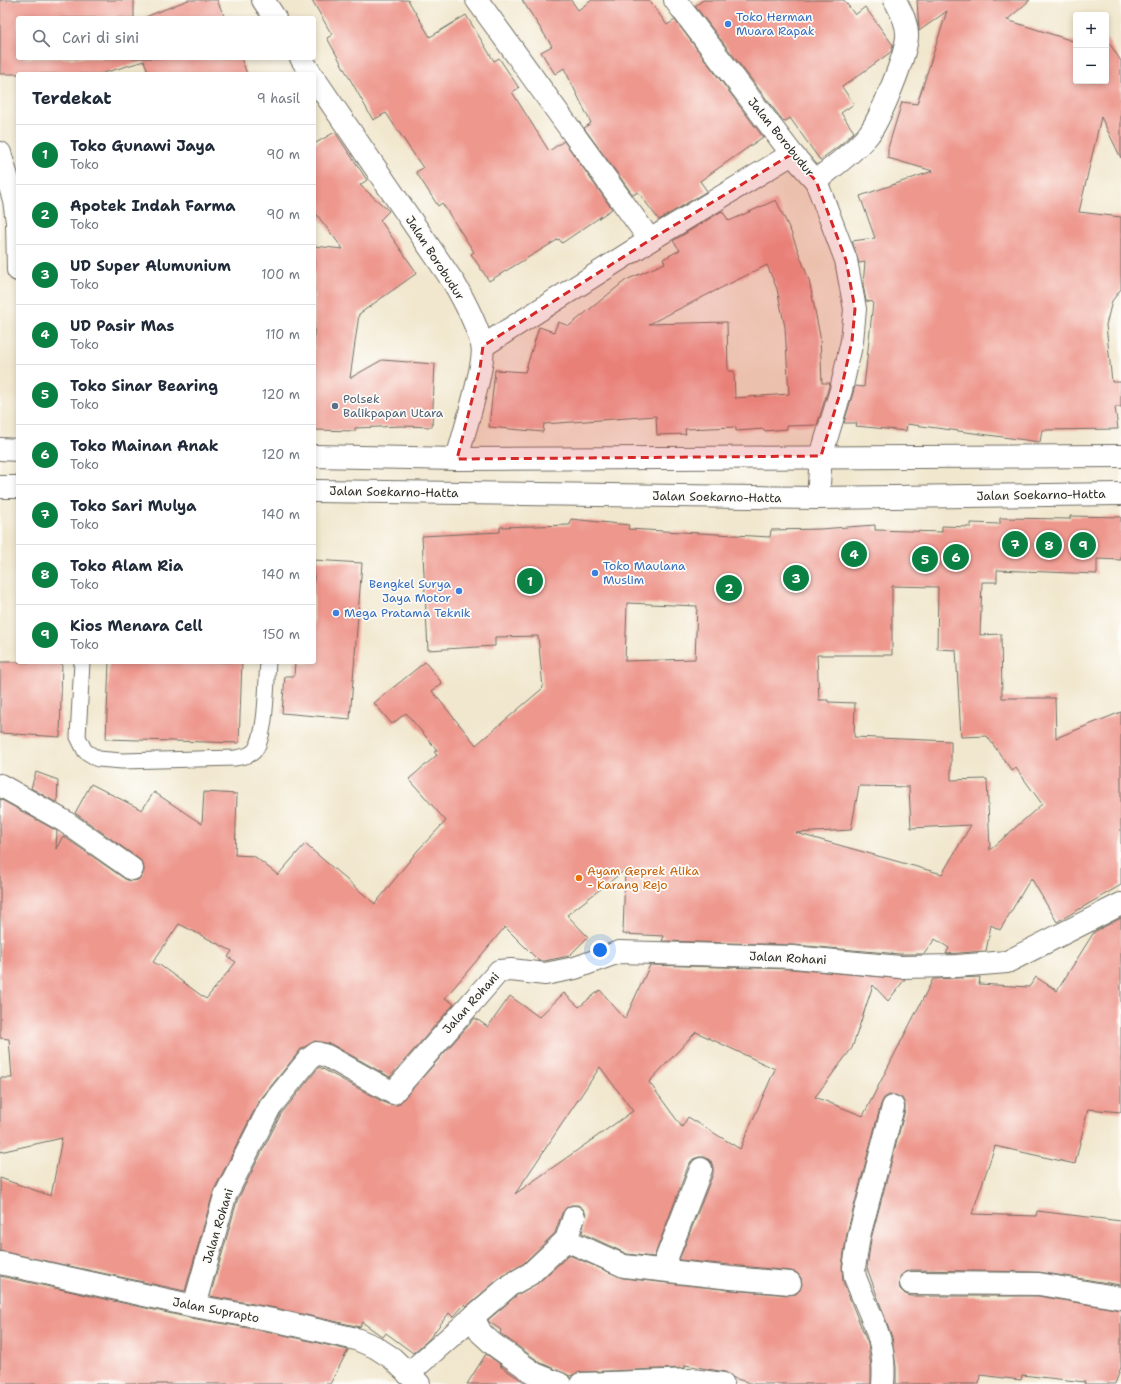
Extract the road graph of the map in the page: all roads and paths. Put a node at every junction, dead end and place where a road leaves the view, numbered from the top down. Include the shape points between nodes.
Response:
1 (263, 0) edge
2 (477, 0) edge
3 (675, 0) edge
4 (895, 0) edge
5 (274, 16) edge
6 (301, 60) edge
7 (310, 72) edge
8 (316, 81) edge
9 (0, 153) edge
10 (792, 154) junction
11 (816, 181) junction
12 (16, 215) edge
13 (650, 240) junction
14 (483, 346) junction
15 (0, 449) edge
16 (16, 450) edge
17 (316, 456) edge
18 (821, 456) junction
19 (1121, 456) edge
20 (457, 459) junction
21 (0, 487) edge
22 (16, 487) edge
23 (316, 491) edge
24 (1121, 494) edge
25 (818, 498) junction
26 (82, 664) edge
27 (268, 664) edge
28 (0, 785) edge
29 (132, 869) dead end
30 (1121, 904) edge
31 (893, 1107) dead end
32 (701, 1169) dead end
33 (574, 1217) dead end
34 (566, 1240) junction
35 (0, 1263) edge
36 (662, 1270) junction
37 (790, 1283) dead end
38 (911, 1283) dead end
39 (1121, 1298) edge
40 (194, 1306) junction
41 (475, 1314) junction
42 (414, 1379) edge
43 (560, 1384) edge
44 (581, 1384) edge
45 (723, 1384) edge
46 (883, 1384) edge

1 - 5 main road
2 - 13 main road
3 - 10 main road, Jalan Borobudur
4 - 11 main road via 906,24 907,38 886,102 868,135
6 - 7 main road
8 - 14 main road, Jalan Borobudur via 454,283 466,304
9 - 12 main road
10 - 11 main road, Jalan Borobudur
10 - 13 main road
11 - 18 main road, Jalan Borobudur via 846,260 855,309 852,341 843,383
13 - 14 main road
14 - 20 main road, Jalan Borobudur via 480,368
15 - 16 main road
17 - 20 main road
18 - 19 main road
18 - 20 main road
18 - 25 main road, Jalan Borobudur
21 - 22 main road
23 - 25 main road, Jalan Soekarno-Hatta
24 - 25 main road, Jalan Soekarno-Hatta
26 - 27 lane via 78,737 85,751 98,759 122,761 235,758 254,752 263,726
28 - 29 main road via 64,821
30 - 40 main road, Jalan Rohani via 1007,962 991,964 900,967 793,957 619,952 575,968 545,974 499,970 393,1093 327,1056 317,1054 309,1059 270,1107 224,1196
31 - 46 main road via 859,1236 854,1268 855,1277 882,1343
32 - 36 main road
33 - 34 main road
34 - 36 main road via 624,1266
34 - 41 main road via 530,1274 510,1285
35 - 40 main road, Jalan Suprapto
36 - 37 main road
38 - 39 main road via 1039,1284
40 - 42 main road, Jalan Suprapto via 273,1320 356,1339 376,1347 392,1358
41 - 42 main road
41 - 43 main road via 481,1333 493,1344 535,1374
44 - 45 main road via 692,1380

